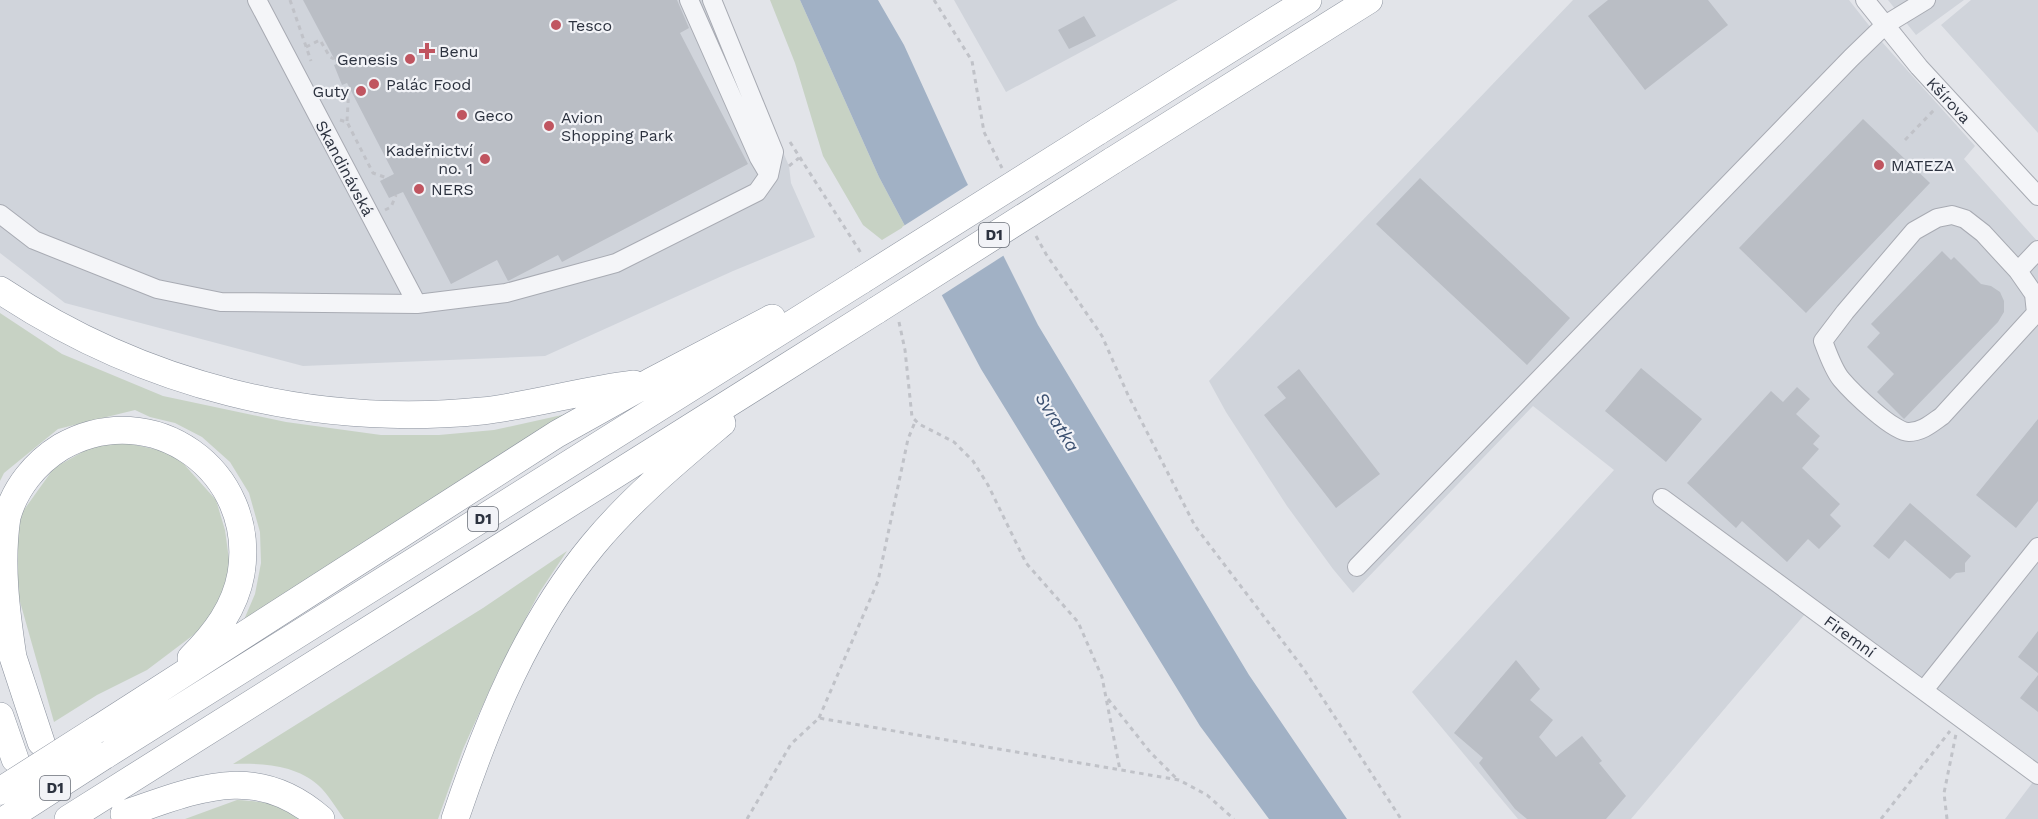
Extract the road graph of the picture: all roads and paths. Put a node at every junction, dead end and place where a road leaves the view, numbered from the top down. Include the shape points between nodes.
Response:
1 (257, 0) edge
2 (290, 0) edge
3 (689, 0) edge
4 (712, 0) edge
5 (934, 0) edge
6 (1308, 0) edge
7 (1369, 0) edge
8 (1865, 0) edge
9 (1926, 0) edge
10 (1885, 25) junction
11 (306, 48) junction
12 (334, 59) dead end
13 (313, 67) dead end
14 (349, 87) dead end
15 (1939, 106) dead end
16 (339, 119) dead end
17 (346, 122) junction
18 (788, 138) dead end
19 (1905, 140) dead end
20 (1005, 173) dead end
21 (769, 175) junction
22 (387, 178) dead end
23 (2038, 196) edge
24 (0, 214) edge
25 (1035, 234) dead end
26 (2038, 250) edge
27 (861, 253) dead end
28 (2018, 271) junction
29 (862, 280) junction
30 (0, 290) edge
31 (417, 304) junction
32 (888, 316) junction
33 (791, 364) junction
34 (650, 382) junction
35 (915, 422) junction
36 (1662, 498) dead end
37 (2038, 547) edge
38 (1357, 567) dead end
39 (0, 618) edge
40 (13, 657) junction
41 (159, 689) junction
42 (1924, 690) junction
43 (263, 696) junction
44 (1107, 698) junction
45 (0, 716) edge
46 (819, 718) junction
47 (1960, 718) junction
48 (41, 742) dead end
49 (15, 759) dead end
50 (1120, 770) junction
51 (2038, 775) edge
52 (1179, 780) junction
53 (0, 791) edge
54 (120, 817) edge
55 (6, 819) edge
56 (68, 819) edge
57 (321, 819) edge
58 (455, 819) edge
59 (747, 819) edge
60 (1234, 819) edge
61 (1401, 819) edge
62 (1881, 819) edge
63 (1947, 819) edge

1 - 31 street, Skandinávská
2 - 11 path
3 - 21 street
4 - 21 street via 774,152
5 - 20 path via 972,61 984,132
6 - 29 highway, D1, bridge
7 - 32 highway, D1, bridge via 1112,161
8 - 10 street, Kšírova
9 - 10 street
10 - 23 street, Kšírova
10 - 38 street
11 - 12 path via 320,40
11 - 13 path
14 - 17 path
15 - 19 path
16 - 17 path
17 - 22 path via 373,173
18 - 27 path
21 - 31 street via 757,192 616,263 506,293
24 - 31 street via 34,240 157,289 221,302
25 - 61 path via 1102,336 1195,526 1303,668
26 - 28 street
28 - 28 street via 1965,219 1952,215 1937,218 1914,231 1824,341 1840,378 1889,425 1908,433 1924,429 1942,416 2036,313 2034,294
29 - 34 highway via 775,316
29 - 55 highway, D1, bridge
30 - 34 highway via 74,335 152,369 233,394 316,410 390,415 463,412
32 - 33 highway, D1
32 - 35 path via 907,359 910,410
33 - 43 highway, D1
33 - 58 highway via 662,474 593,544 562,587 508,679
34 - 41 highway via 557,434
35 - 44 path via 962,447 973,461 1026,562 1078,622
35 - 46 path via 878,581
36 - 42 street, Firemní
37 - 42 street
39 - 40 highway
40 - 41 highway via 3,591 2,551 7,519 19,489 40,463 84,436 118,430 152,434 198,456 221,482 237,512 243,545 241,575 224,618 205,644
40 - 48 highway
41 - 53 highway, bridge
42 - 47 street, Firemní
43 - 54 highway
43 - 56 highway, D1
44 - 50 path
44 - 52 path via 1150,752
45 - 49 highway
46 - 50 path
46 - 59 path via 791,744
47 - 51 street, Firemní
47 - 62 path
47 - 63 path via 1944,793
50 - 52 path
52 - 60 path via 1207,795
54 - 57 highway via 204,788 237,785 282,794

